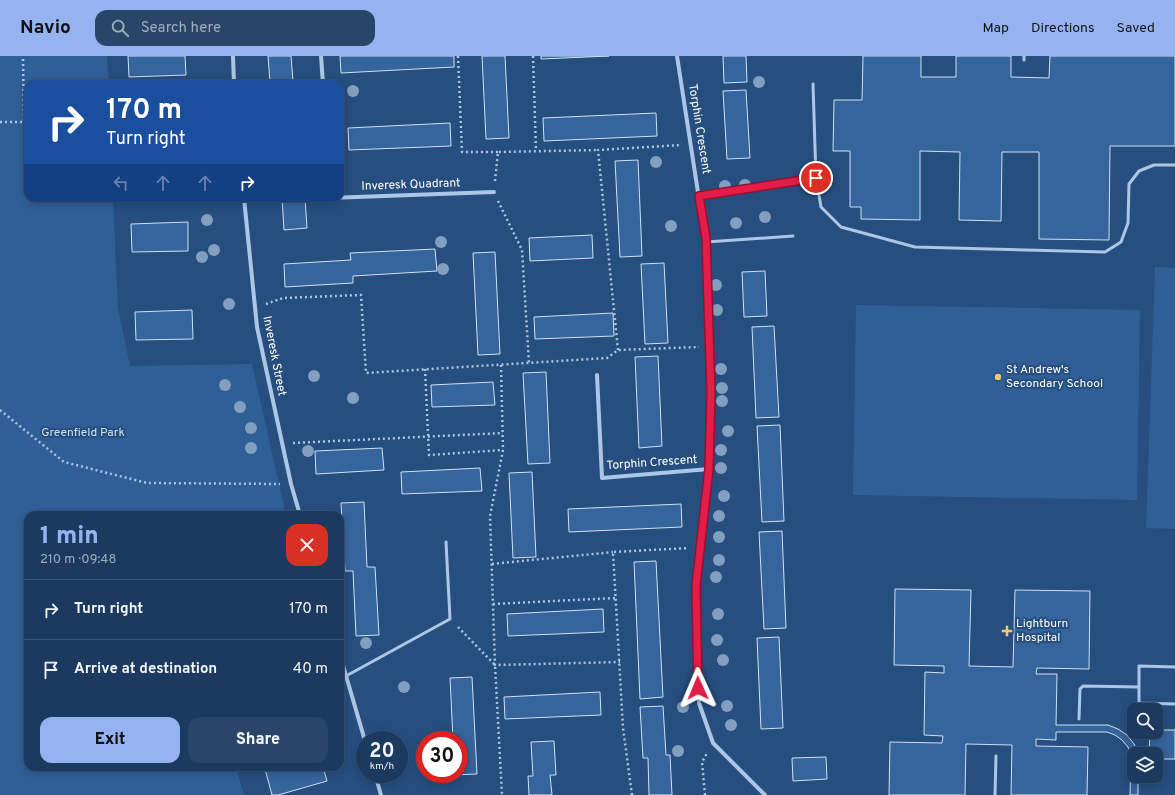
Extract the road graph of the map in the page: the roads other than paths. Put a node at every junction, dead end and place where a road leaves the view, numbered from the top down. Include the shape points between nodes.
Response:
1 (233, 56) edge
2 (321, 56) edge
3 (677, 56) edge
4 (234, 80) edge
5 (322, 80) edge
6 (813, 84) dead end
7 (1175, 165) edge
8 (816, 178) junction
9 (494, 192) road end
10 (699, 196) junction
11 (344, 197) edge
12 (244, 202) edge
13 (793, 236) dead end
14 (706, 242) junction
15 (596, 375) dead end
16 (709, 469) junction
17 (299, 511) edge
18 (446, 542) dead end
19 (1175, 666) edge
20 (344, 669) edge
21 (346, 676) junction
22 (1139, 687) junction
23 (1175, 704) edge
24 (1079, 719) dead end
25 (362, 731) edge
26 (996, 756) dead end
27 (378, 783) edge
28 (381, 795) edge
29 (764, 795) edge
30 (995, 795) edge

1 - 4 street
2 - 5 street
3 - 10 street, Torphin Crescent
6 - 8 lane
7 - 8 lane via 1154,165 1139,172 1129,184 1128,223 1121,242 1105,252 908,245 841,227 821,207
8 - 10 lane
9 - 11 street, Inveresk Quadrant
10 - 14 street, Torphin Crescent
12 - 17 street, Inveresk Street via 257,327 290,484
13 - 14 lane
14 - 16 street, Torphin Crescent via 711,391
15 - 16 street, Torphin Crescent via 602,478
16 - 29 street, Torphin Crescent via 696,586 699,703 713,743
18 - 21 lane via 450,619
19 - 22 lane via 1139,666
20 - 21 street
21 - 25 street
22 - 23 lane via 1139,703
22 - 24 lane via 1083,686 1080,689
26 - 30 lane
27 - 28 street

